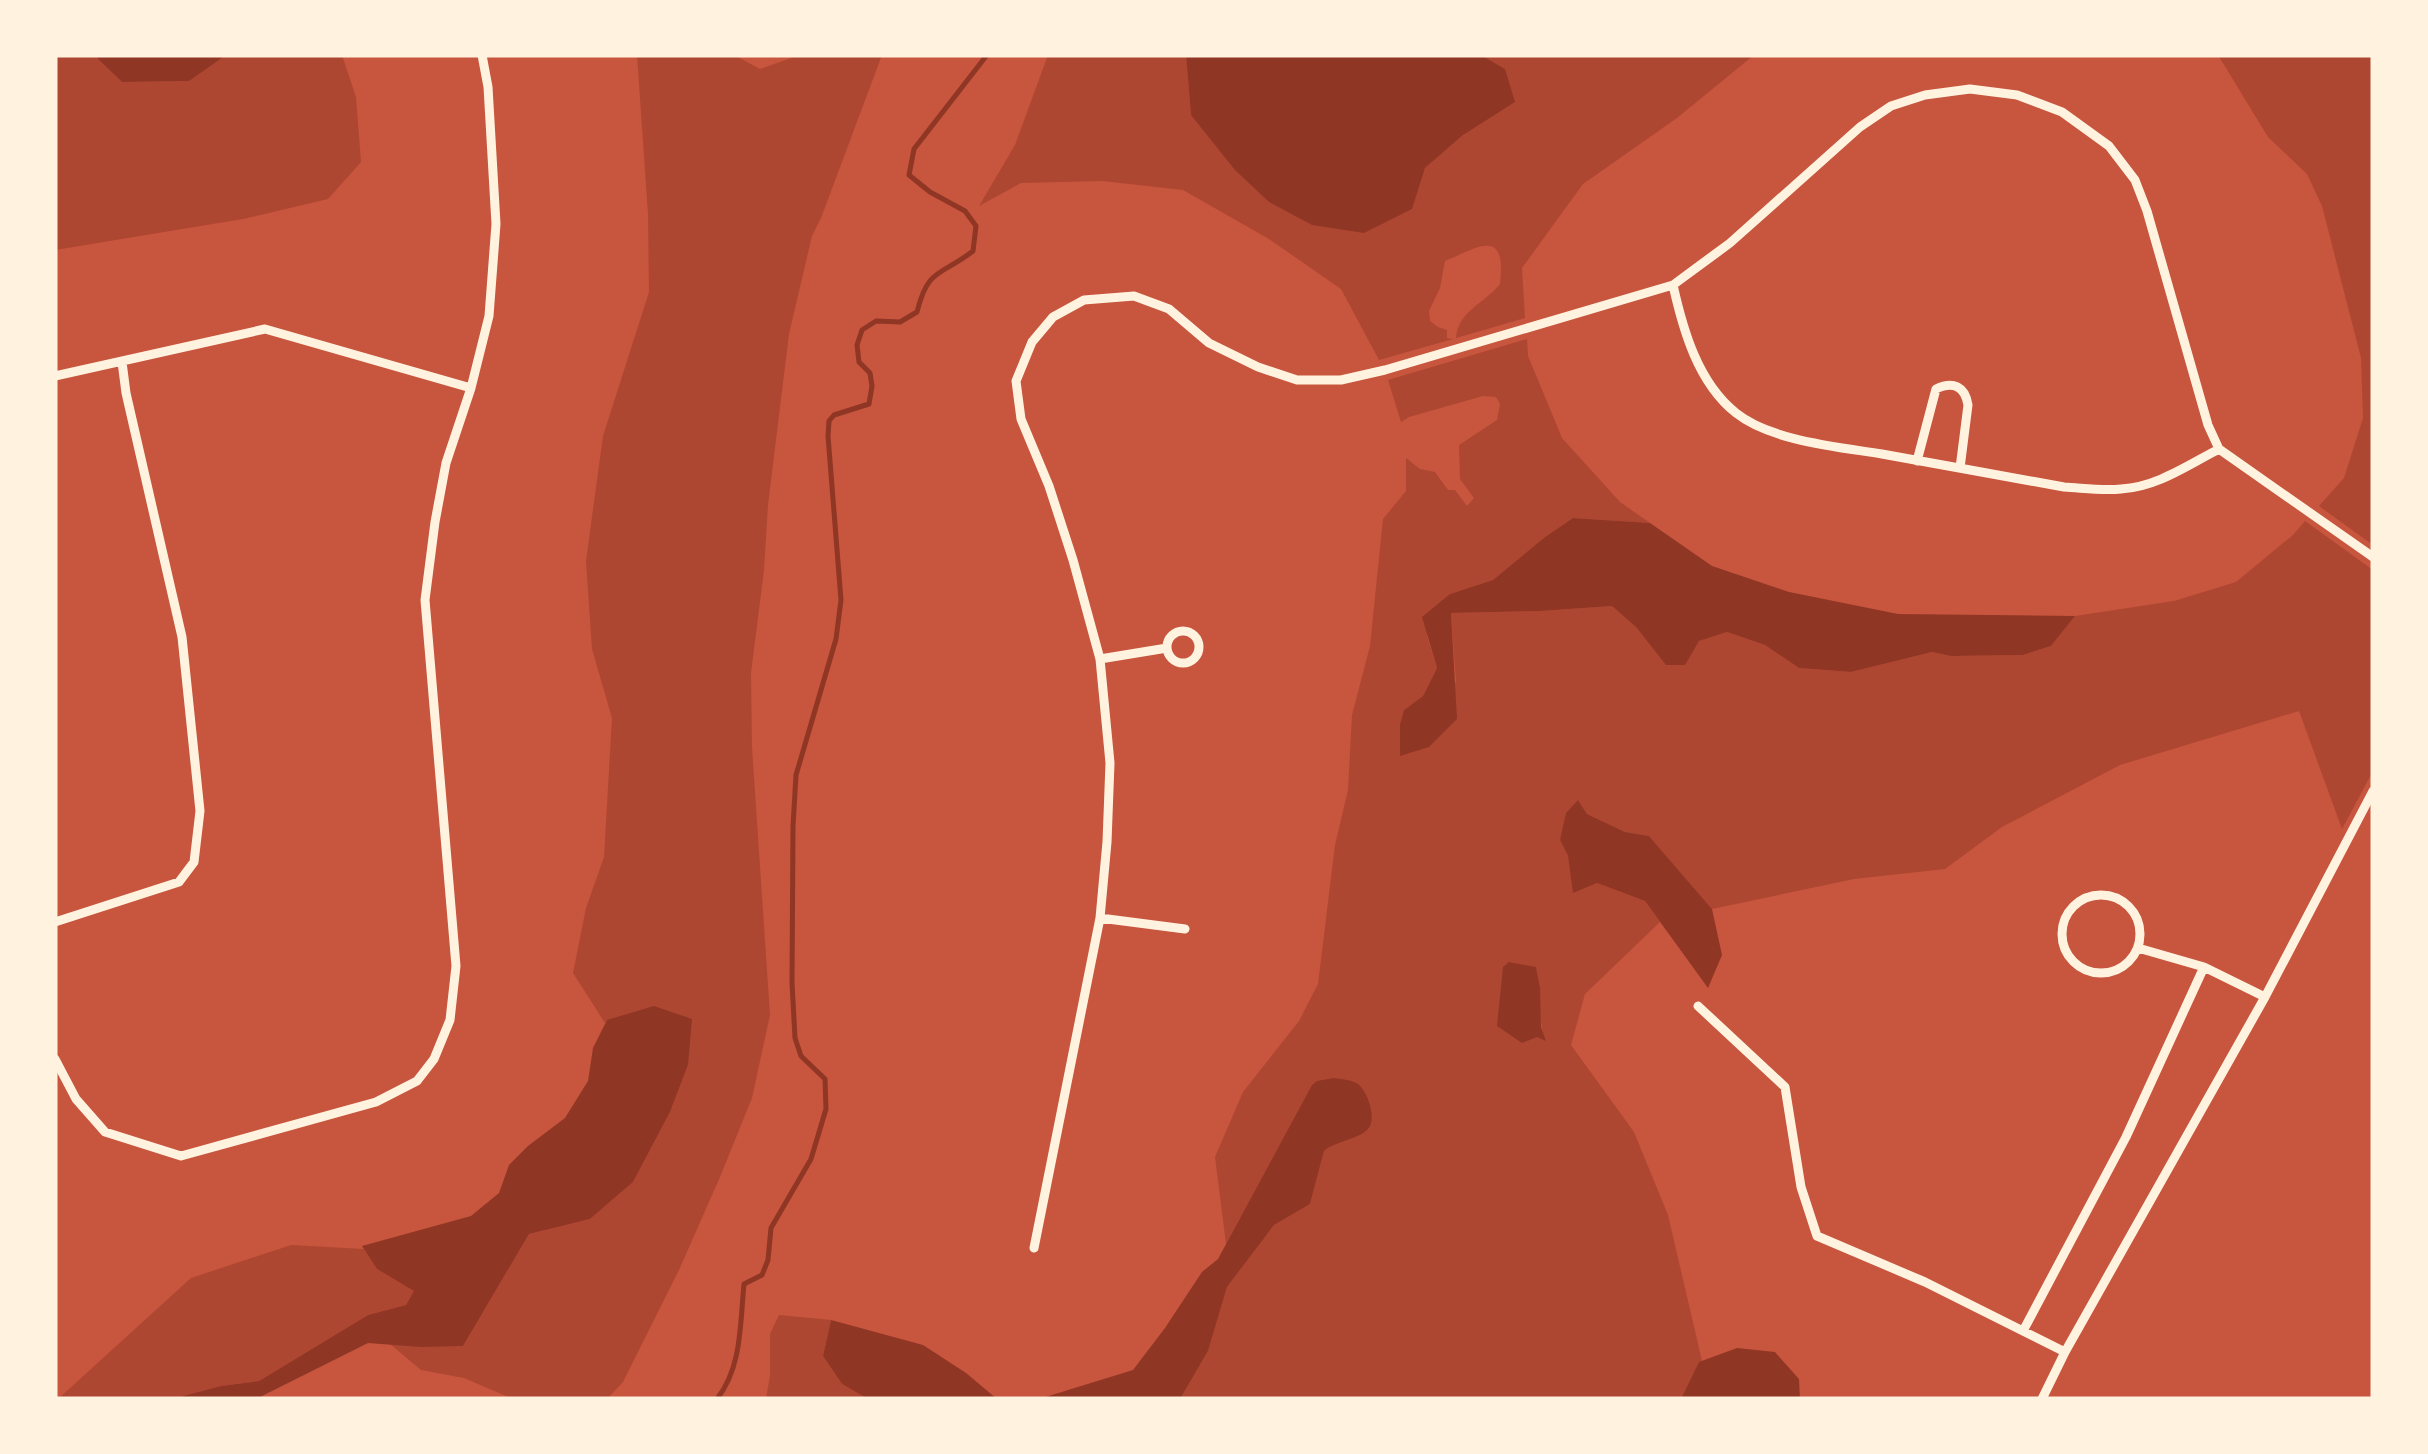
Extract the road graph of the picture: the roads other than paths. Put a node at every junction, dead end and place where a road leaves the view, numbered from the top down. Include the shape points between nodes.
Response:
1 (482, 55) edge
2 (1672, 285) junction
3 (122, 362) junction
4 (55, 376) edge
5 (471, 388) junction
6 (2219, 449) junction
7 (1917, 461) junction
8 (1960, 468) junction
9 (2373, 558) edge
10 (1167, 648) dead end
11 (1100, 659) junction
12 (2373, 791) edge
13 (1100, 918) junction
14 (55, 922) edge
15 (1185, 929) dead end
16 (2138, 948) junction
17 (2204, 967) junction
18 (2266, 996) junction
19 (1698, 1006) dead end
20 (55, 1059) edge
21 (1034, 1248) dead end
22 (2022, 1331) junction
23 (2065, 1352) junction
24 (2042, 1399) edge

1 - 5 street via 496,224 489,316
2 - 6 street via 1892,106 1970,89 2017,95 2062,112 2109,146 2135,180
2 - 7 street via 1696,359 1738,415 1784,437
2 - 11 street via 1342,380 1297,380 1258,367 1210,343 1169,309 1134,296 1084,300 1053,317 1032,342 1016,381 1021,419 1073,560
3 - 4 street
3 - 5 street via 265,329
3 - 14 street via 182,636 200,811 194,862 179,882
5 - 20 street via 446,463 425,600 456,966 450,1020 434,1059 418,1080 376,1102 181,1156 106,1132 76,1100
6 - 8 street via 2158,482 2124,489
6 - 9 street
7 - 8 street
7 - 8 street via 1936,390 1952,384 1968,405
10 - 11 street
11 - 13 street via 1110,764
12 - 18 street
13 - 15 street
13 - 21 street
16 - 16 street via 2122,968 2084,970 2062,940 2066,915 2086,898 2112,896 2139,922
16 - 17 street
17 - 18 street
17 - 22 street via 2126,1136
18 - 23 street
19 - 22 street via 1785,1087 1801,1187 1818,1236
22 - 23 street
23 - 24 street

